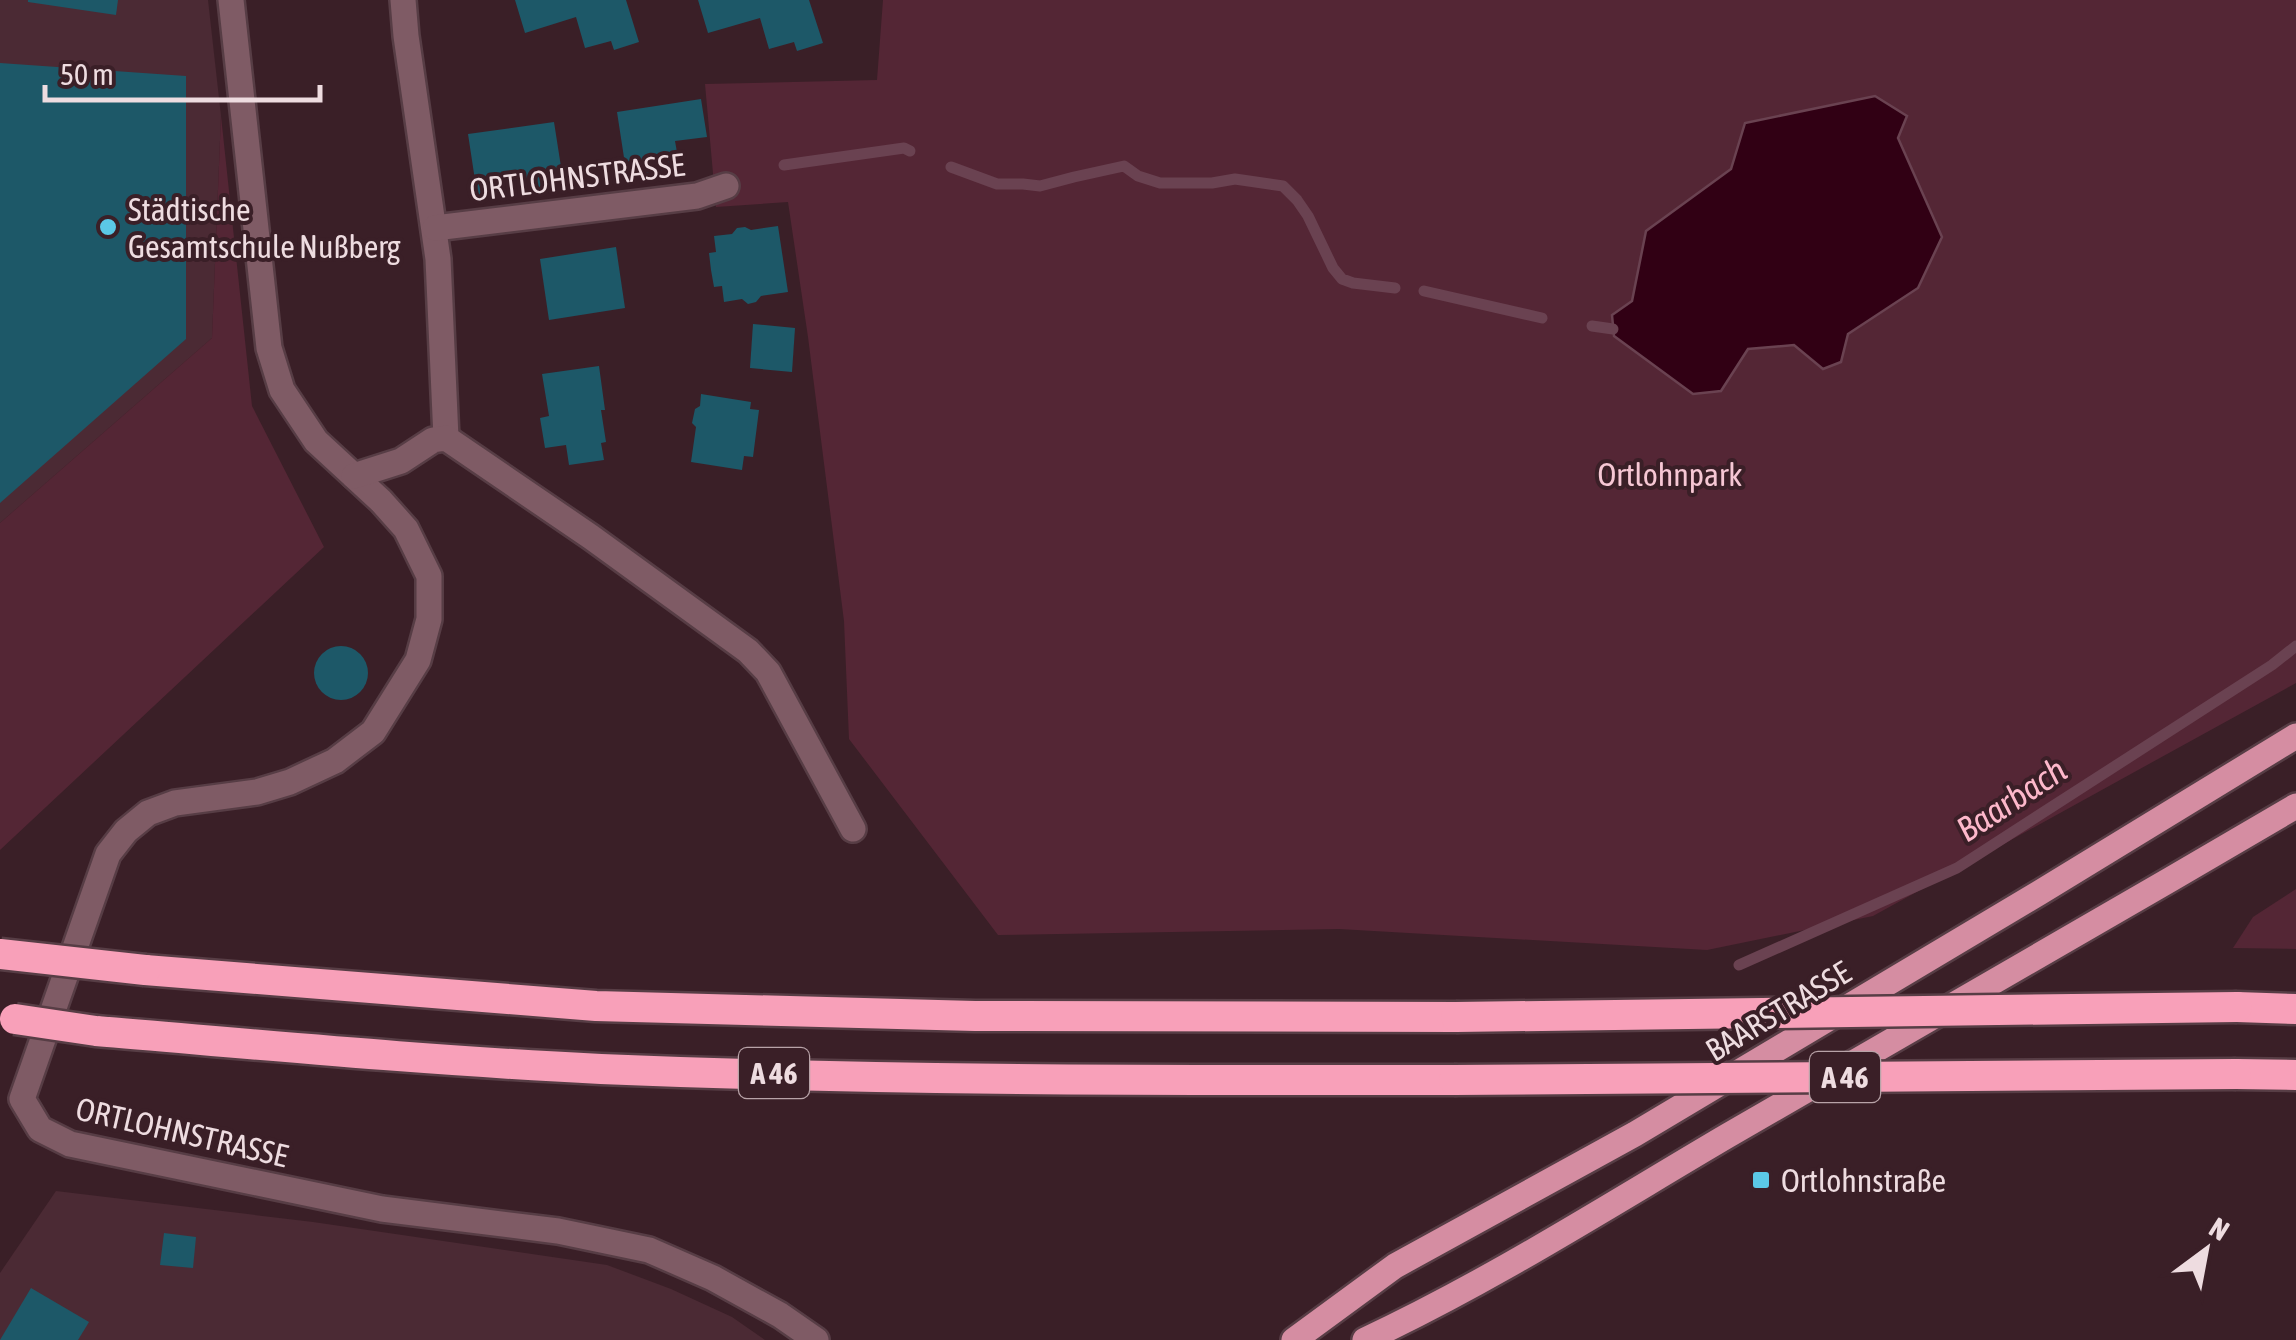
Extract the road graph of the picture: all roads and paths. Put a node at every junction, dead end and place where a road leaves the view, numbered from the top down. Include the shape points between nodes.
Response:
1 (231, 0) edge
2 (402, 0) edge
3 (726, 186) dead end
4 (435, 228) junction
5 (446, 438) junction
6 (354, 476) junction
7 (2296, 736) edge
8 (2296, 806) edge
9 (854, 828) dead end
10 (0, 954) edge
11 (2296, 1009) edge
12 (8, 1018) edge
13 (2296, 1075) edge
14 (816, 1340) edge
15 (1294, 1340) edge
16 (1366, 1340) edge

1 - 6 street, ORTLOHNSTRASSE via 268,348 282,390 307,428
2 - 4 street, ORTLOHNSTRASSE
3 - 4 street, ORTLOHNSTRASSE via 697,196
4 - 5 street, ORTLOHNSTRASSE
5 - 6 street
5 - 9 street via 748,652 768,672
6 - 14 street, ORTLOHNSTRASSE via 406,529 429,576 430,618 418,660 373,732 335,761 258,792 175,803 126,831 108,854 22,1099 40,1129 70,1144 382,1209 558,1230 649,1250 713,1278
7 - 15 main road, BAARSTRASSE via 1652,1124 1396,1266
8 - 16 main road via 1577,1227
10 - 11 highway, A 46, bridge via 616,1007 975,1016
12 - 13 highway, A 46, bridge via 96,1031 600,1068 963,1079

